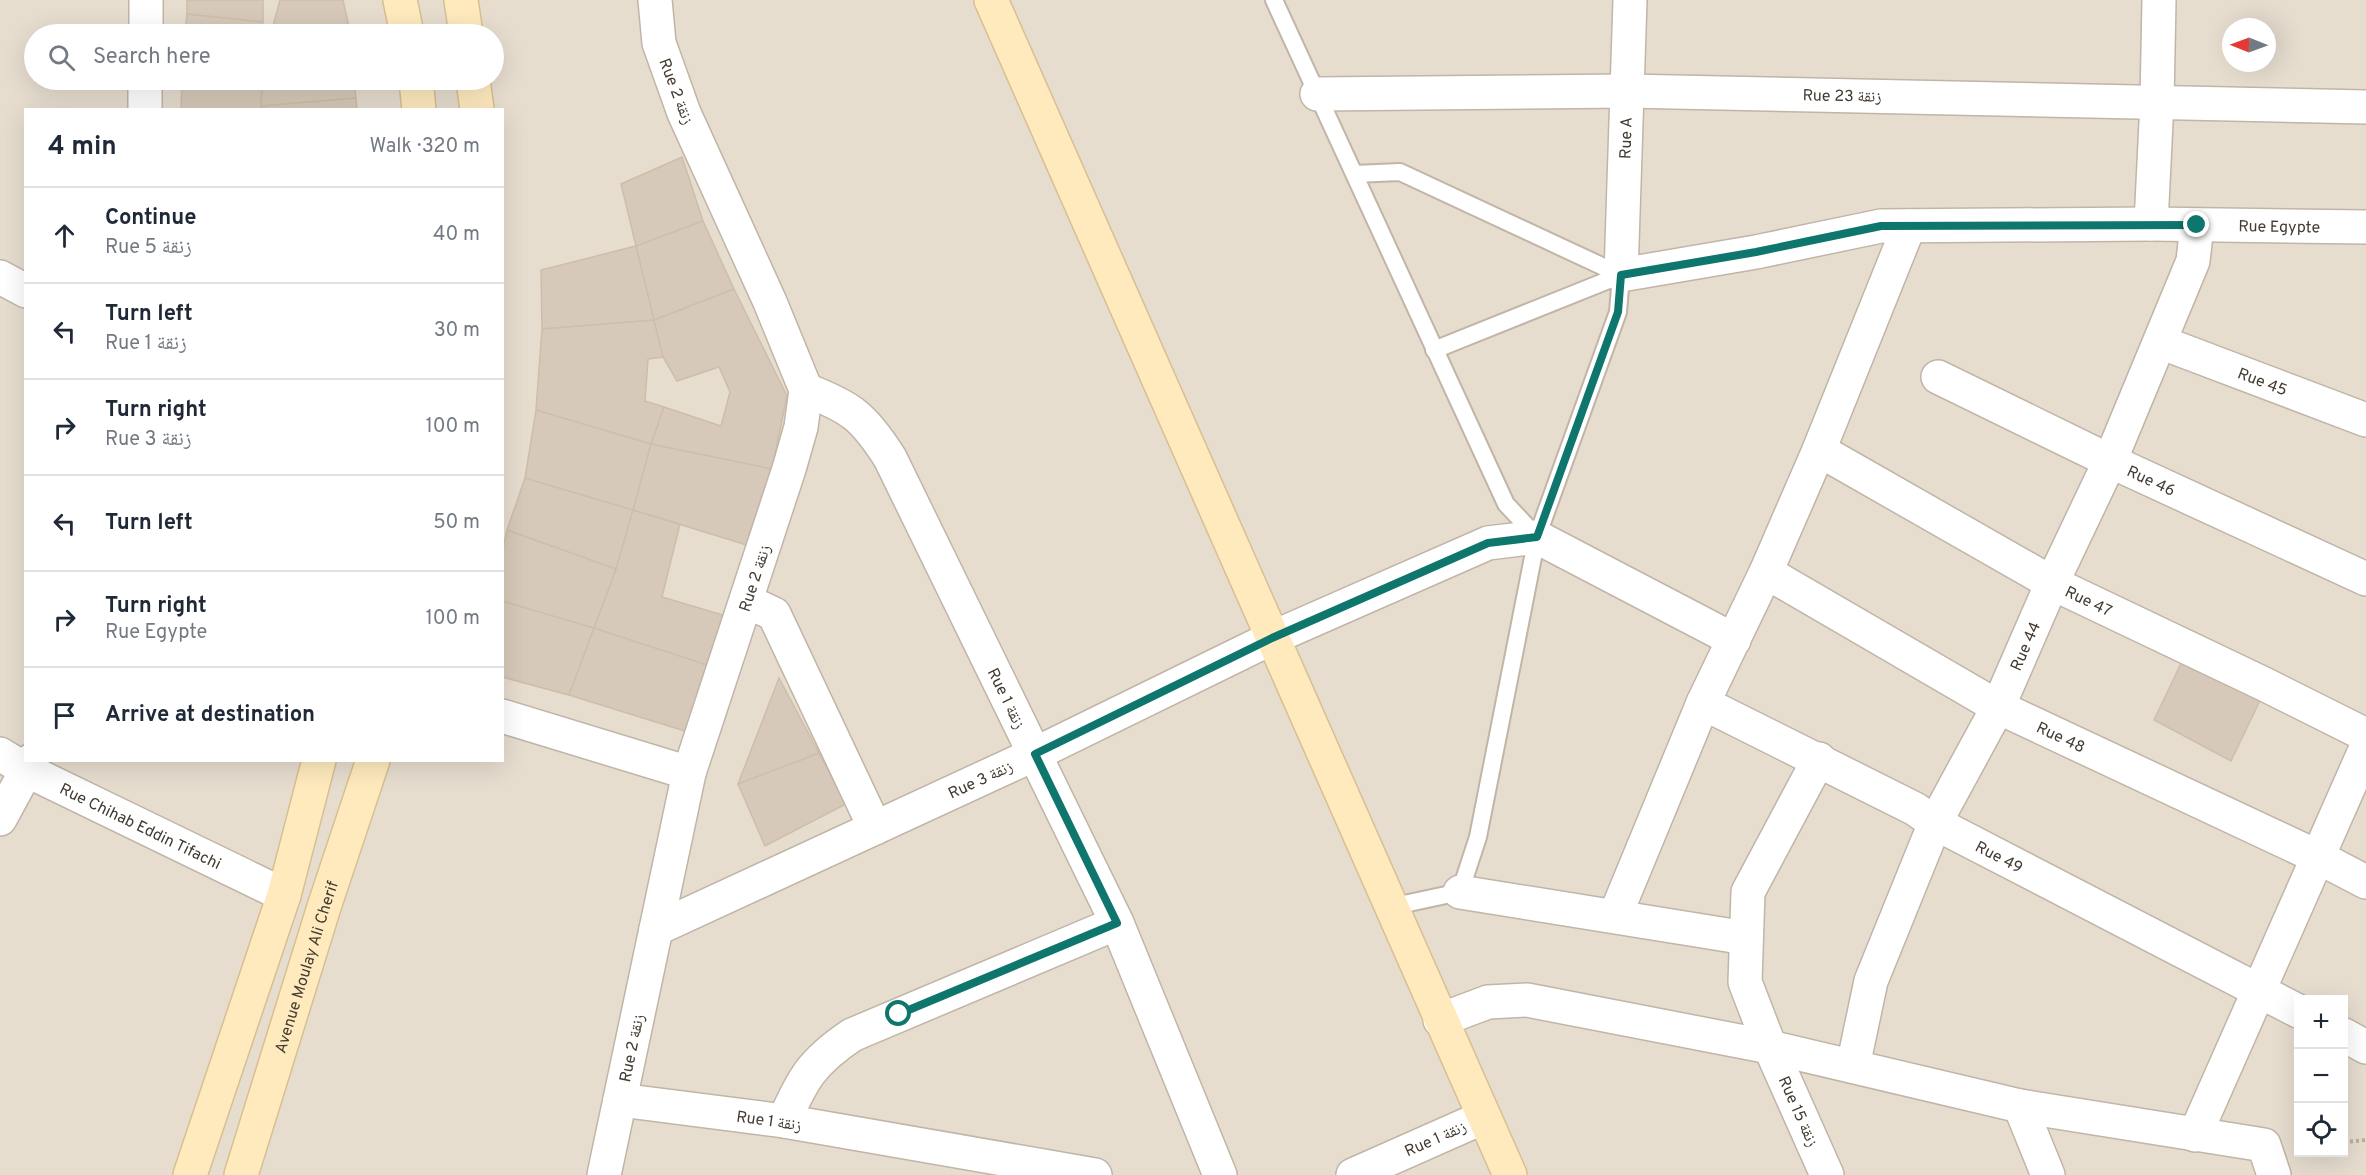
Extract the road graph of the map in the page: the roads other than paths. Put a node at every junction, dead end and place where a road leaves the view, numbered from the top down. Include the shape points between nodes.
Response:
1 (146, 0) edge
2 (400, 0) edge
3 (461, 0) edge
4 (655, 0) edge
5 (991, 0) edge
6 (1274, 0) edge
7 (1630, 0) edge
8 (2158, 0) edge
9 (146, 24) edge
10 (405, 24) edge
11 (465, 24) edge
12 (145, 90) edge
13 (417, 90) edge
14 (474, 90) edge
15 (1627, 91) junction
16 (1317, 94) junction
17 (2157, 102) junction
18 (2366, 107) edge
19 (145, 108) edge
20 (419, 108) edge
21 (477, 108) edge
22 (1353, 174) junction
23 (2151, 224) junction
24 (2197, 225) junction
25 (1909, 226) junction
26 (2366, 227) edge
27 (1621, 275) junction
28 (2160, 342) junction
29 (1434, 350) junction
30 (1938, 377) dead end
31 (806, 390) junction
32 (2366, 420) edge
33 (1819, 450) junction
34 (2110, 461) junction
35 (1537, 537) junction
36 (1766, 572) junction
37 (2366, 579) edge
38 (2052, 583) junction
39 (746, 601) junction
40 (1272, 638) junction
41 (1734, 640) junction
42 (1703, 703) junction
43 (1998, 707) junction
44 (504, 717) edge
45 (2366, 735) edge
46 (2366, 748) edge
47 (1035, 754) junction
48 (1819, 759) junction
49 (19, 761) edge
50 (318, 762) edge
51 (372, 762) edge
52 (688, 773) junction
53 (0, 819) edge
54 (1935, 823) junction
55 (875, 828) junction
56 (2318, 856) junction
57 (2366, 882) edge
58 (1460, 892) junction
59 (284, 895) junction
60 (1390, 907) junction
61 (1615, 916) junction
62 (1117, 923) junction
63 (656, 928) junction
64 (1746, 938) junction
65 (2259, 990) junction
66 (2294, 1009) edge
67 (1440, 1020) junction
68 (2348, 1038) edge
69 (1770, 1047) junction
70 (2366, 1047) edge
71 (1853, 1066) junction
72 (620, 1100) junction
73 (2020, 1106) junction
74 (1485, 1117) junction
75 (784, 1121) junction
76 (2195, 1135) junction
77 (2269, 1160) edge
78 (190, 1175) edge
79 (242, 1175) edge
80 (604, 1175) edge
81 (1095, 1175) edge
82 (1220, 1175) edge
83 (1353, 1175) edge
84 (1510, 1175) edge
85 (1827, 1175) edge
86 (2048, 1175) edge

1 - 9 street
2 - 10 street
3 - 11 street
4 - 31 street, Rue 2 زنقة via 659,43 684,113
5 - 40 street
6 - 16 lane
7 - 15 street, Rue A
8 - 17 street
12 - 19 street
13 - 20 street
14 - 21 street
15 - 16 street, Rue 23 زنقة
15 - 17 street, Rue 23 زنقة
15 - 27 street, Rue A
16 - 22 lane
17 - 18 street, Rue 23 زنقة
17 - 23 street
22 - 27 lane via 1400,172
22 - 29 lane
23 - 24 street, Rue Egypte
23 - 25 street, Rue Egypte
24 - 26 street, Rue Egypte
24 - 28 street, Rue 44 via 2193,261
25 - 27 street, Rue Egypte via 1881,226
25 - 33 street
27 - 29 lane
27 - 35 lane via 1618,312
28 - 32 street, Rue 45
28 - 34 street, Rue 44
29 - 35 lane via 1506,504
30 - 34 street, Rue 46
31 - 39 street, Rue 2 زنقة via 801,427
31 - 47 street, Rue 1 زنقة via 850,410 872,430 890,458
33 - 36 street
33 - 38 street, Rue 47
34 - 37 street, Rue 46
34 - 38 street, Rue 44
35 - 40 street, Rue 3 زنقة via 1488,543
35 - 41 street
35 - 58 lane via 1478,837
36 - 41 street
36 - 43 street, Rue 48
38 - 43 street, Rue 44
38 - 45 street, Rue 47
39 - 52 street, Rue 2 زنقة
39 - 55 street via 774,614
40 - 47 street, Rue 3 زنقة
40 - 60 street
41 - 42 street
42 - 48 street, Rue 49
42 - 61 street
43 - 54 street, Rue 44
43 - 56 street, Rue 48
44 - 52 street
46 - 56 street
47 - 55 street, Rue 3 زنقة
47 - 62 street, Rue 1 زنقة
48 - 54 street, Rue 49
48 - 64 street, Rue 15 زنقة via 1748,892
49 - 53 street
49 - 59 street, Rue Chihab Eddin Tifachi
50 - 59 street
51 - 79 street, Avenue Moulay Ali Cherif
52 - 63 street, Rue 2 زنقة
54 - 65 street, Rue 49
54 - 71 street, Rue 44 via 1871,981
55 - 63 street, Rue 3 زنقة
56 - 57 street, Rue 48
56 - 65 street
58 - 60 lane
58 - 61 street
59 - 78 street
60 - 67 street
61 - 64 street
62 - 75 street via 852,1035 814,1065
62 - 82 street, Rue 1 زنقة
63 - 72 street, Rue 2 زنقة
64 - 69 street, Rue 15 زنقة via 1745,982
65 - 66 street, Rue 49
65 - 76 street
67 - 69 street via 1488,1002 1527,1000
67 - 74 street
68 - 70 street
69 - 71 street
69 - 85 street, Rue 15 زنقة
71 - 73 street
72 - 75 street, Rue 1 زنقة
72 - 80 street, Rue 2 زنقة
73 - 76 street
73 - 86 street
74 - 83 street, Rue 1 زنقة
74 - 84 street
75 - 81 street, Rue 1 زنقة
76 - 77 street

